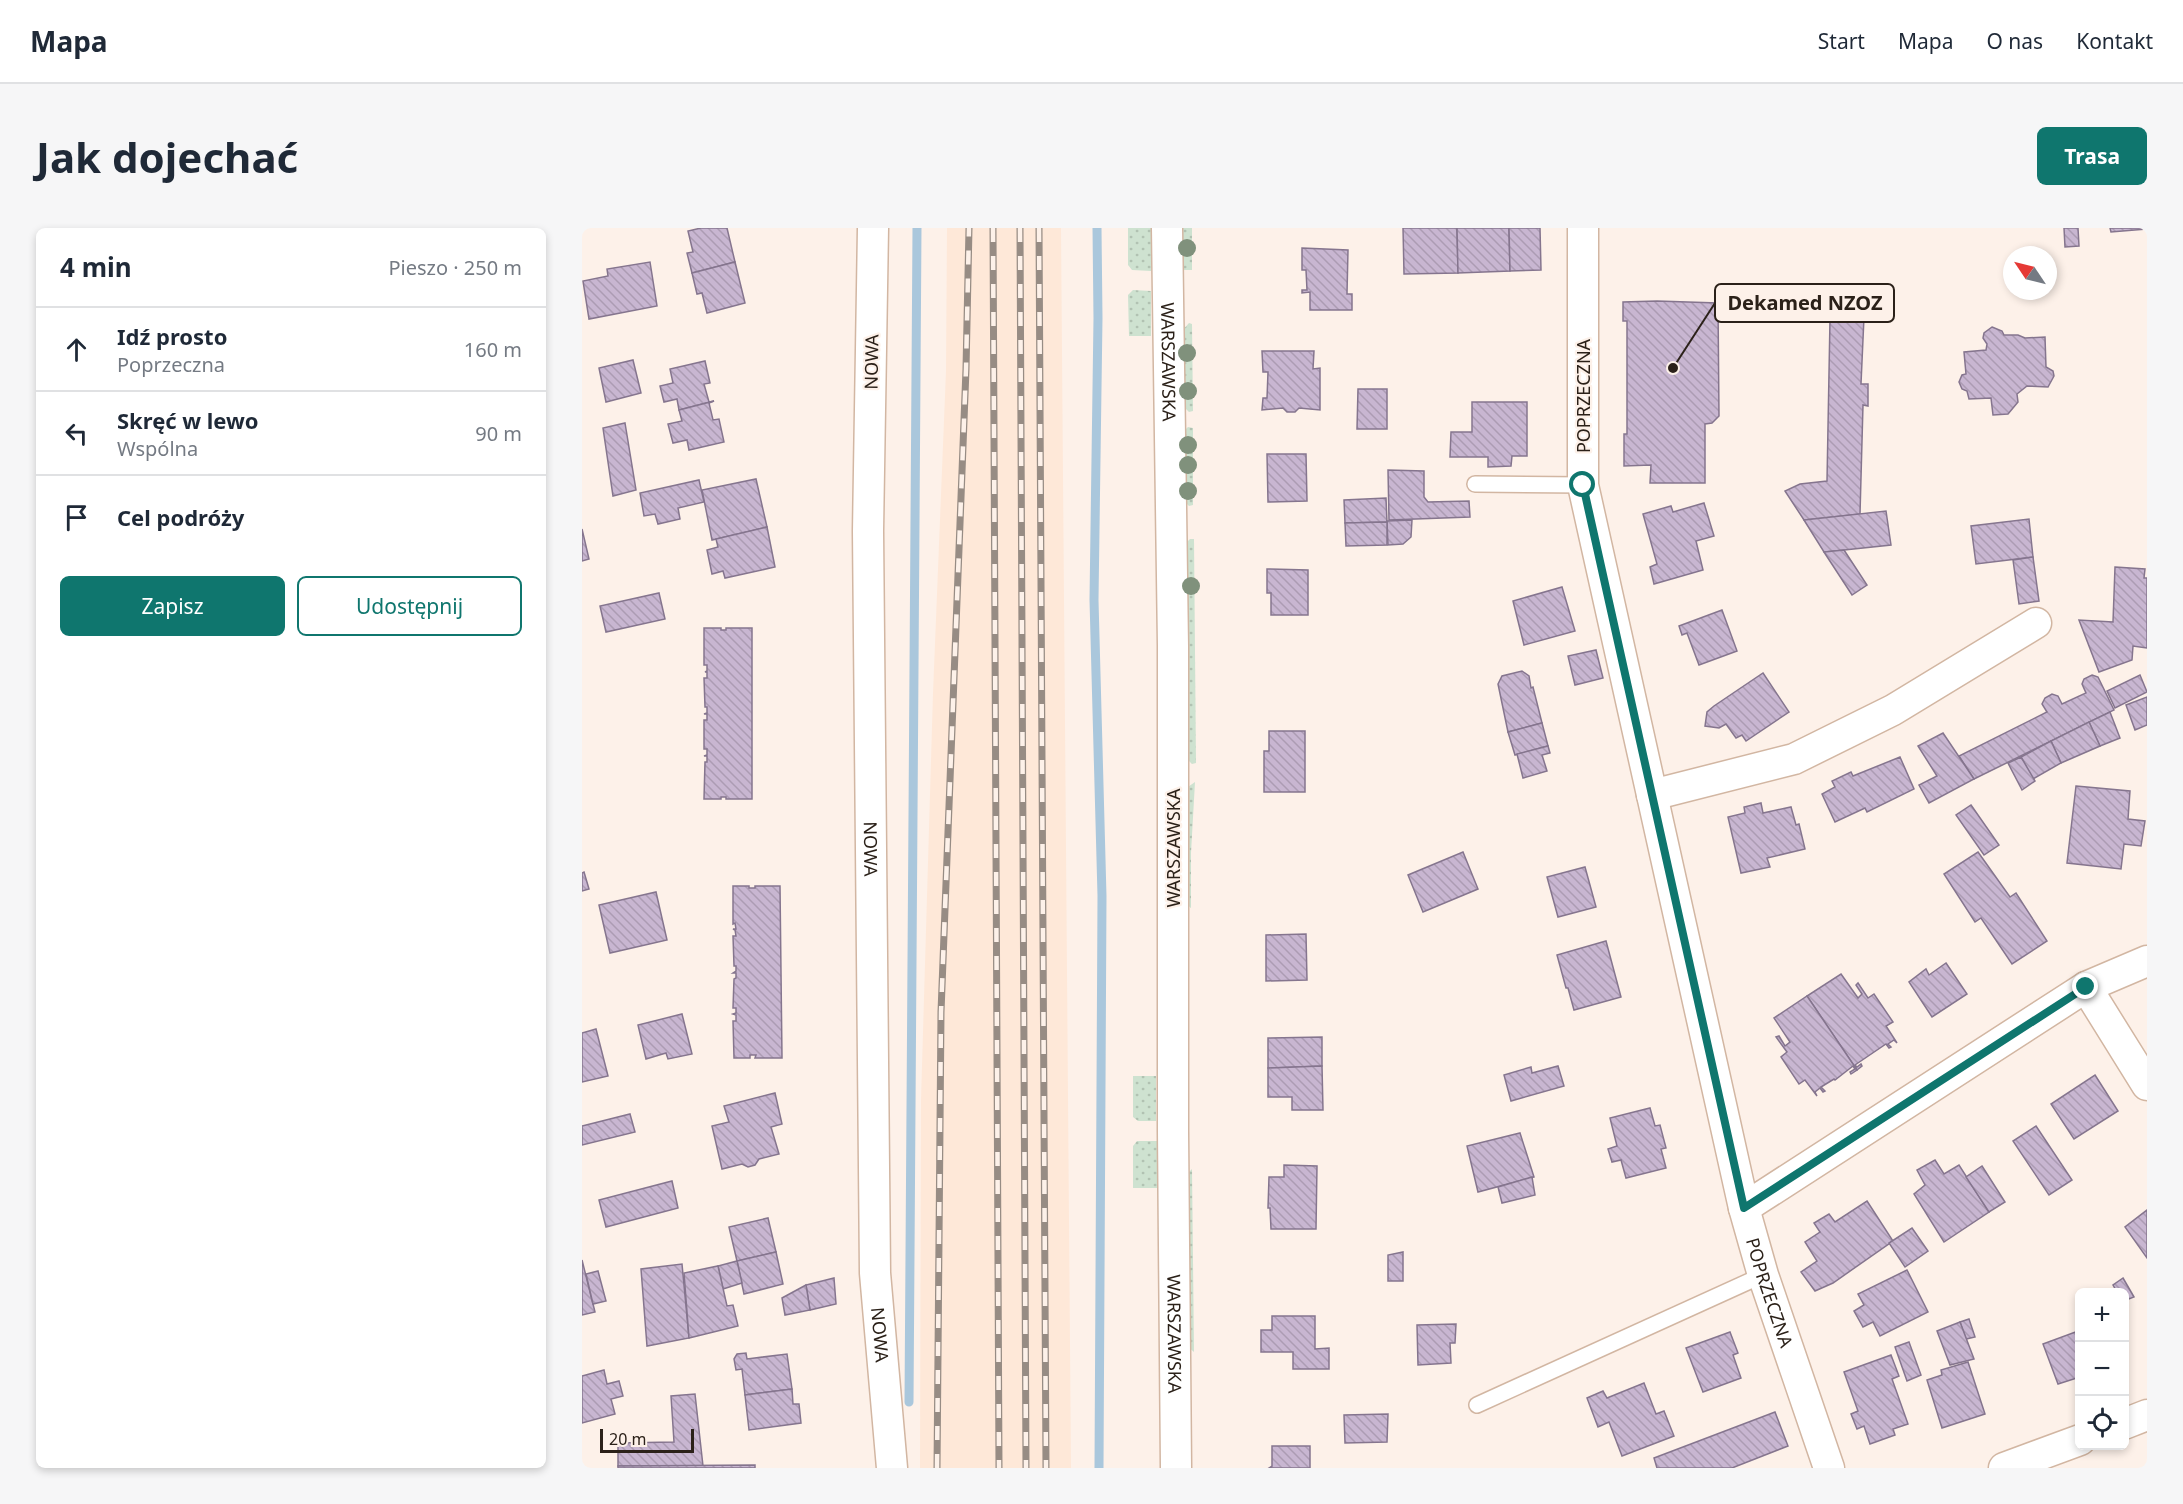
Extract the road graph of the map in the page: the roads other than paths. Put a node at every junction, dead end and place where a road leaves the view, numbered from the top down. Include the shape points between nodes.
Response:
1 (873, 228) edge
2 (1167, 228) edge
3 (1583, 228) edge
4 (1475, 484) dead end
5 (1583, 485) junction
6 (2036, 623) dead end
7 (1652, 795) junction
8 (2147, 961) edge
9 (2086, 987) junction
10 (2147, 1085) edge
11 (1744, 1208) junction
12 (1763, 1275) junction
13 (1477, 1405) dead end
14 (2147, 1415) edge
15 (2129, 1422) edge
16 (2075, 1441) edge
17 (892, 1468) edge
18 (1176, 1468) edge
19 (1829, 1468) edge
20 (2004, 1468) edge

1 - 17 street, NOWA via 868,531 875,1274
2 - 18 street, WARSZAWSKA
3 - 5 street, POPRZECZNA
4 - 5 lane
5 - 7 street, POPRZECZNA
6 - 7 street via 1893,710 1794,759
7 - 11 street, POPRZECZNA
8 - 9 street
9 - 10 street
9 - 11 street
11 - 12 street, POPRZECZNA
12 - 13 lane
12 - 19 street, POPRZECZNA
14 - 15 street
16 - 20 street

